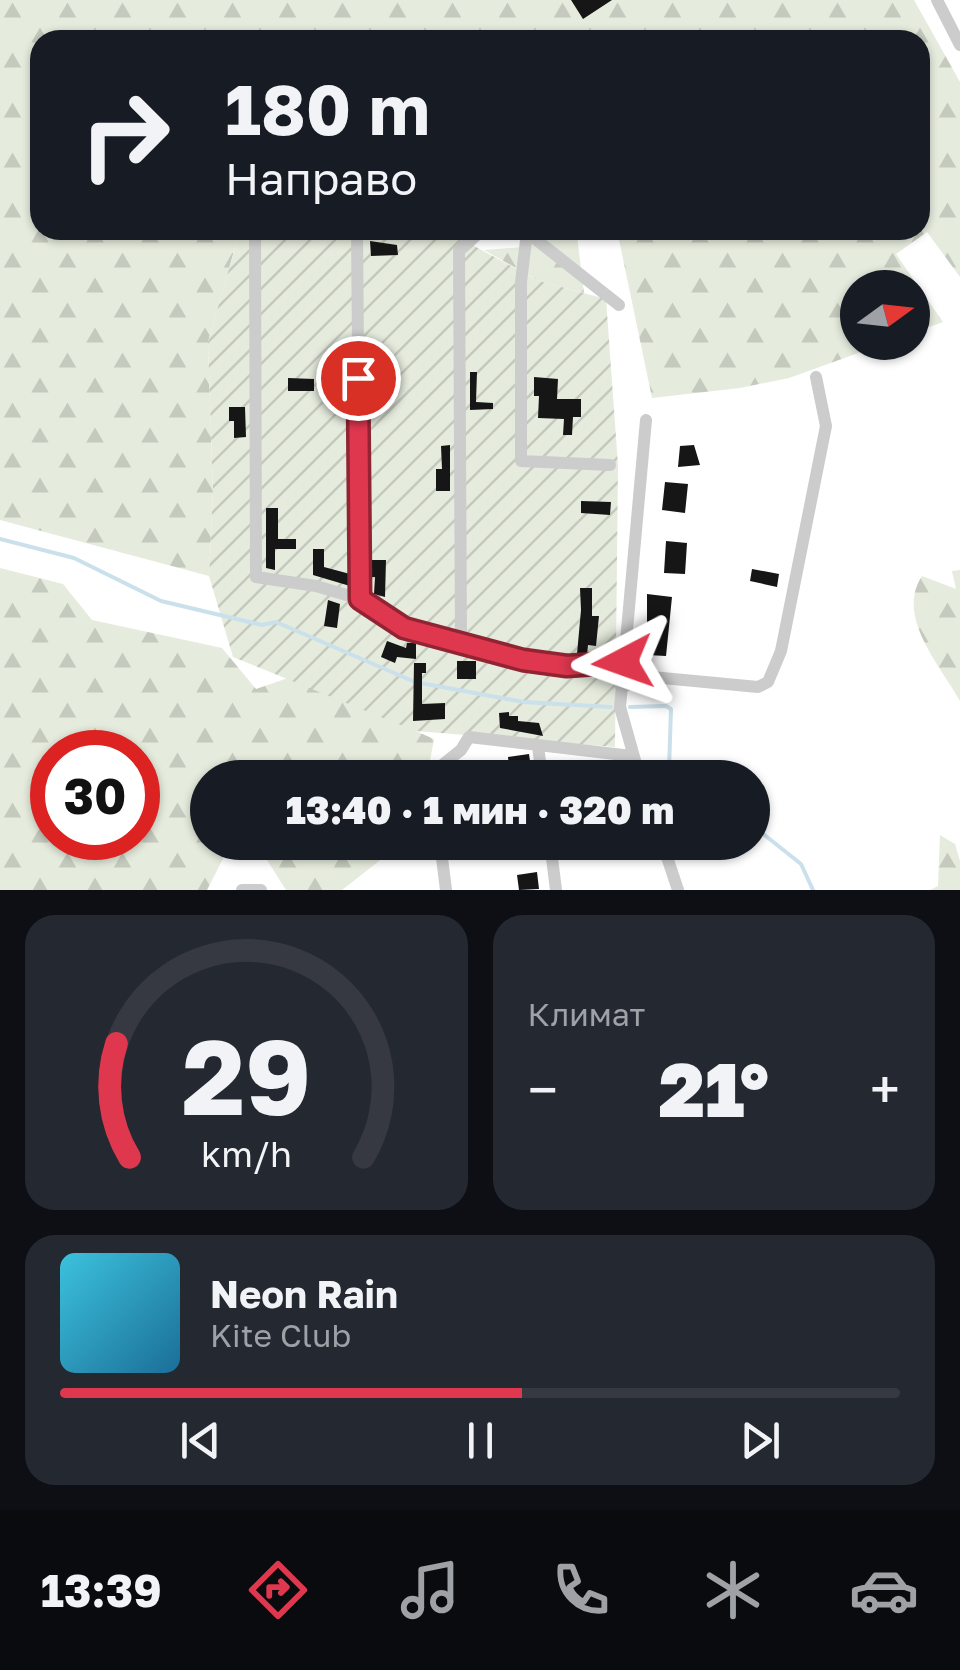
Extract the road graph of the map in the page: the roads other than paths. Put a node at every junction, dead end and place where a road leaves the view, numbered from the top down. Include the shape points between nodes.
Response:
1 (937, 0) edge
2 (960, 45) edge
3 (256, 240) edge
4 (356, 240) edge
5 (471, 240) edge
6 (525, 240) edge
7 (537, 240) edge
8 (618, 305) dead end
9 (816, 378) dead end
10 (646, 420) dead end
11 (610, 465) dead end
12 (360, 599) junction
13 (460, 644) junction
14 (623, 662) junction
15 (621, 686) junction
16 (538, 746) junction
17 (632, 756) junction
18 (448, 760) edge
19 (540, 760) edge
20 (633, 760) edge
21 (442, 860) edge
22 (552, 860) edge
23 (668, 860) edge
24 (242, 890) edge
25 (261, 890) edge
26 (446, 890) edge
27 (556, 890) edge
28 (678, 890) edge

1 - 2 street
3 - 12 street via 256,577
4 - 12 street
5 - 13 street via 458,251
6 - 11 street via 521,461
7 - 8 street
9 - 15 street via 826,426 781,651 768,682 758,687 652,677
10 - 14 street
12 - 13 street via 404,628
13 - 14 street via 567,666
14 - 15 street
15 - 17 street
16 - 17 street
16 - 18 street via 469,737
16 - 19 street
17 - 20 street
21 - 26 street
22 - 27 street
23 - 28 street
24 - 25 street

